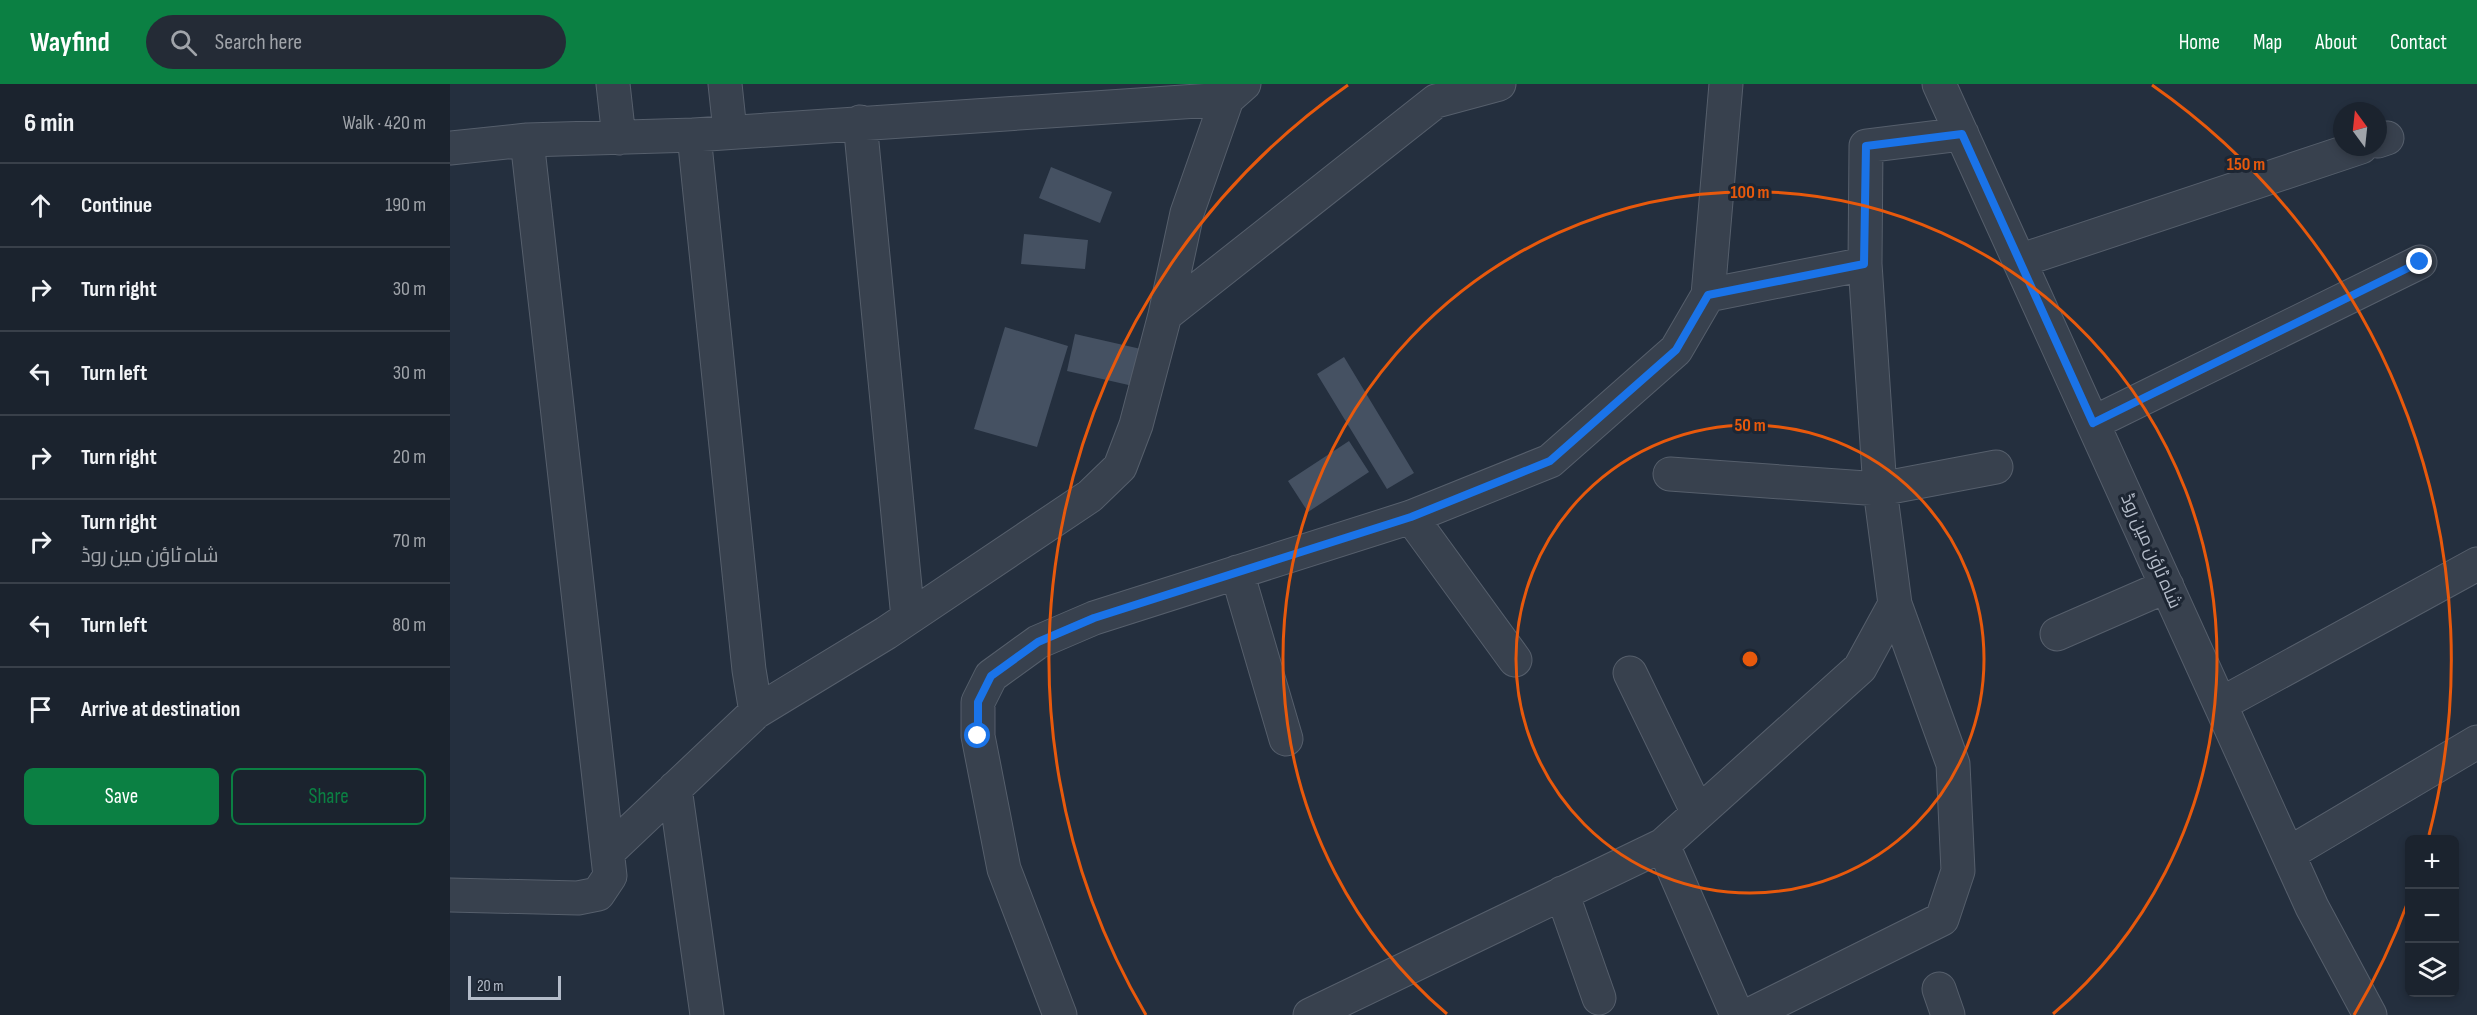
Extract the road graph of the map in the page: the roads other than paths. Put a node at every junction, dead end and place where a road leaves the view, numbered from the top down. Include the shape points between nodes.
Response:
1 (613, 84) edge
2 (725, 84) edge
3 (1499, 84) edge
4 (1726, 84) edge
5 (1939, 84) edge
6 (1235, 91) edge
7 (1428, 92) edge
8 (860, 122) junction
9 (730, 131) junction
10 (1962, 134) junction
11 (694, 135) junction
12 (619, 138) junction
13 (527, 140) junction
14 (450, 148) edge
15 (2333, 156) edge
16 (2019, 261) junction
17 (2420, 262) dead end
18 (1864, 264) junction
19 (1708, 295) junction
20 (1165, 315) junction
21 (2093, 423) junction
22 (1996, 467) dead end
23 (1670, 474) dead end
24 (1880, 489) junction
25 (1411, 517) junction
26 (2477, 564) edge
27 (1237, 572) junction
28 (2167, 586) junction
29 (1895, 604) junction
30 (908, 618) junction
31 (2057, 634) dead end
32 (1515, 660) dead end
33 (1630, 674) dead end
34 (2221, 704) junction
35 (756, 712) junction
36 (1286, 739) dead end
37 (2477, 742) edge
38 (675, 788) junction
39 (1698, 813) junction
40 (1663, 845) junction
41 (609, 851) junction
42 (2288, 854) junction
43 (1562, 893) junction
44 (450, 895) edge
45 (1599, 998) dead end
46 (707, 1015) edge
47 (1060, 1015) edge
48 (1310, 1015) edge
49 (1737, 1015) edge
50 (1749, 1015) edge
51 (2370, 1015) edge

1 - 12 street
2 - 9 street
3 - 7 street
4 - 19 street
5 - 10 street, شاہ ٹاؤن مین روڈ
6 - 8 street
6 - 20 street via 1187,213
7 - 20 street
8 - 9 street
8 - 30 street
9 - 11 street
10 - 16 street, شاہ ٹاؤن مین روڈ
10 - 18 street via 1866,146
11 - 12 street
11 - 35 street
12 - 13 street
13 - 14 street
13 - 41 street
15 - 16 street
16 - 21 street, شاہ ٹاؤن مین روڈ
17 - 21 street
18 - 19 street
18 - 24 street
19 - 25 street via 1676,350 1550,461
20 - 30 street via 1136,425 1120,467 1090,496
21 - 28 street, شاہ ٹاؤن مین روڈ
22 - 24 street
23 - 24 street
24 - 29 street
25 - 27 street
25 - 32 street
26 - 34 street
27 - 36 street
27 - 47 street via 1094,618 1038,642 991,676 978,702 978,736 1005,869
28 - 31 street
28 - 34 street, شاہ ٹاؤن مین روڈ
29 - 39 street via 1860,668
29 - 50 street via 1953,764 1958,871 1941,919
30 - 35 street
33 - 39 street
34 - 42 street, شاہ ٹاؤن مین روڈ
35 - 38 street
37 - 42 street
38 - 41 street
38 - 46 street
39 - 40 street
40 - 43 street
40 - 49 street
41 - 44 street via 610,876 603,889 591,896
42 - 51 street, شاہ ٹاؤن مین روڈ
43 - 45 street
43 - 48 street

